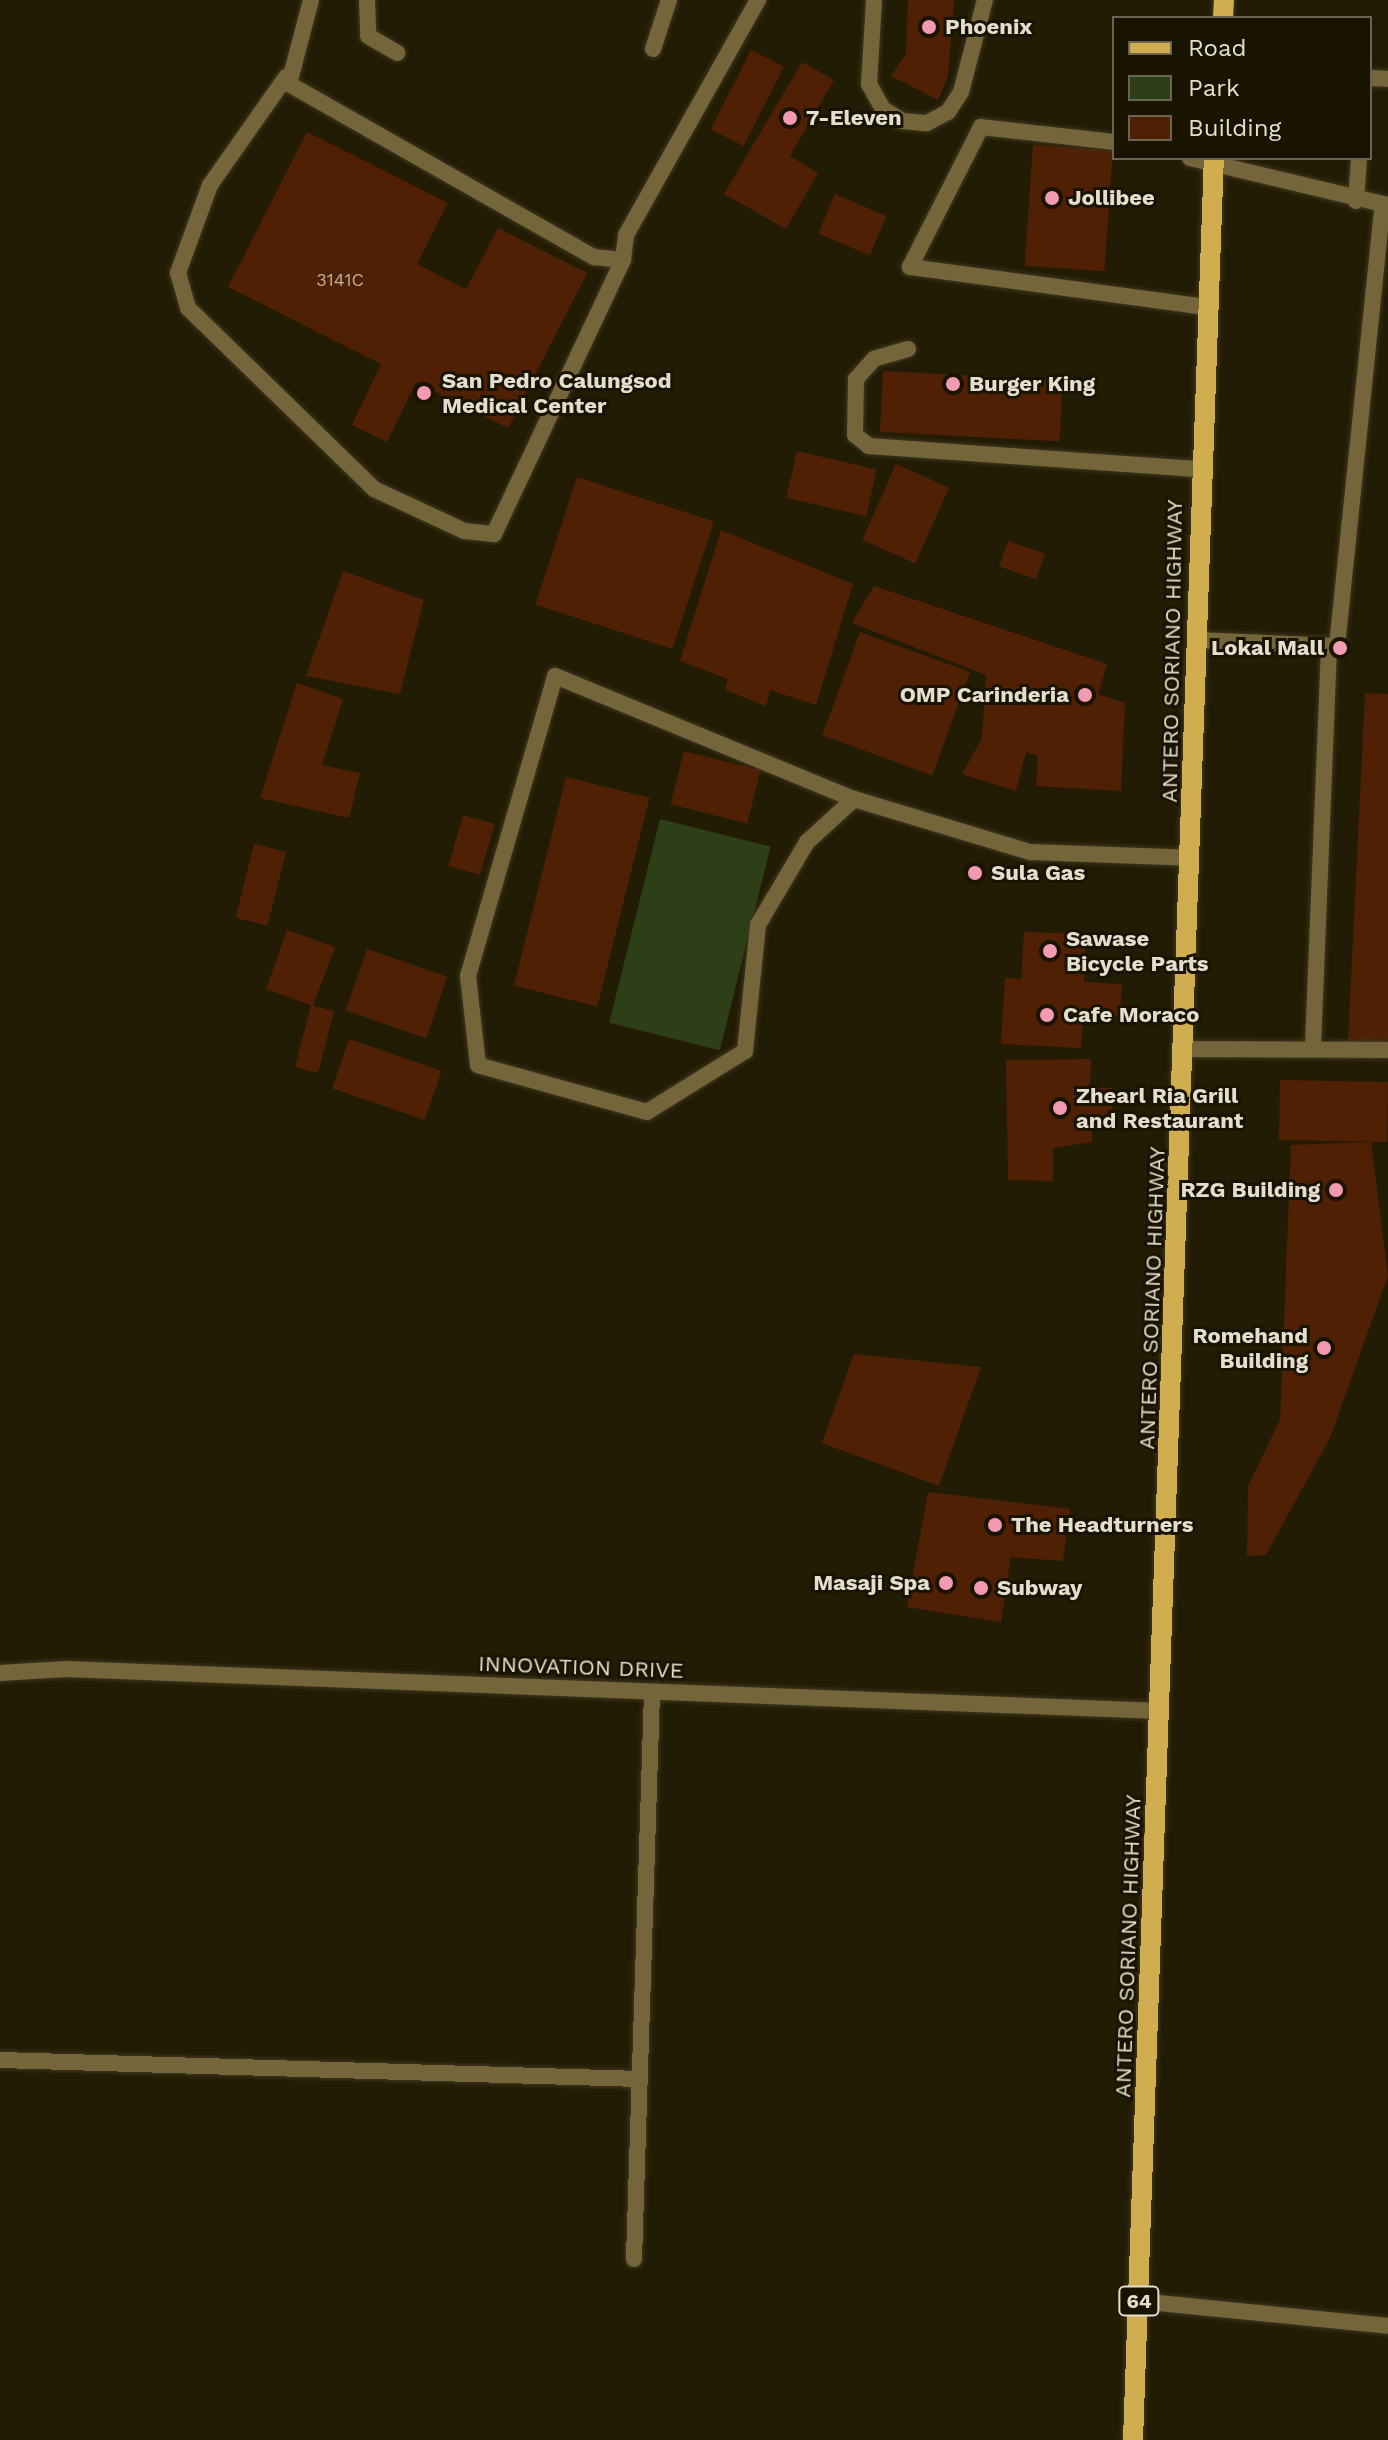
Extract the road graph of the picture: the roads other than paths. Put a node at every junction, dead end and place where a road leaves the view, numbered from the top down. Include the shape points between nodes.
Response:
1 (311, 0) edge
2 (367, 0) edge
3 (669, 0) edge
4 (758, 0) edge
5 (874, 0) edge
6 (985, 0) edge
7 (653, 49) dead end
8 (398, 53) dead end
9 (286, 77) junction
10 (1112, 142) edge
11 (1214, 160) edge
12 (1359, 160) edge
13 (1356, 201) junction
14 (1386, 204) edge
15 (623, 260) junction
16 (1207, 307) junction
17 (908, 349) dead end
18 (1199, 469) junction
19 (1199, 640) junction
20 (1329, 651) junction
21 (854, 799) junction
22 (1190, 858) junction
23 (1313, 1046) junction
24 (1185, 1049) junction
25 (1388, 1050) edge
26 (0, 1673) edge
27 (652, 1692) junction
28 (1161, 1711) junction
29 (0, 2060) edge
30 (640, 2079) junction
31 (634, 2259) dead end
32 (1139, 2301) junction
33 (1388, 2326) edge
34 (1133, 2440) edge

1 - 9 street
2 - 8 street via 368,36
3 - 7 street
4 - 15 street via 626,235
5 - 6 street via 869,84 892,115 927,123 948,112 961,92
9 - 15 street via 441,173 594,257
9 - 15 street via 210,185 178,273 188,308 374,489 464,531 494,534
10 - 16 street via 981,127 910,267
11 - 13 street
11 - 16 main road, ANTERO SORIANO HIGHWAY / 64
12 - 13 street
13 - 14 street
14 - 20 street via 1340,636
16 - 18 main road, ANTERO SORIANO HIGHWAY / 64
17 - 18 street via 874,359 856,379 855,435 869,446
18 - 19 main road, ANTERO SORIANO HIGHWAY / 64
19 - 20 street
19 - 22 main road, ANTERO SORIANO HIGHWAY / 64
20 - 23 street
21 - 21 street via 807,842 758,925 745,1051 647,1112 478,1065 468,976 555,676
21 - 22 street via 1030,852
22 - 24 main road, ANTERO SORIANO HIGHWAY / 64
23 - 24 street
23 - 25 street
24 - 28 main road, ANTERO SORIANO HIGHWAY / 64
26 - 27 street, INNOVATION DRIVE
27 - 28 street, INNOVATION DRIVE
27 - 30 street
28 - 32 main road, ANTERO SORIANO HIGHWAY / 64
29 - 30 street
30 - 31 street
32 - 33 street
32 - 34 main road, ANTERO SORIANO HIGHWAY / 64

